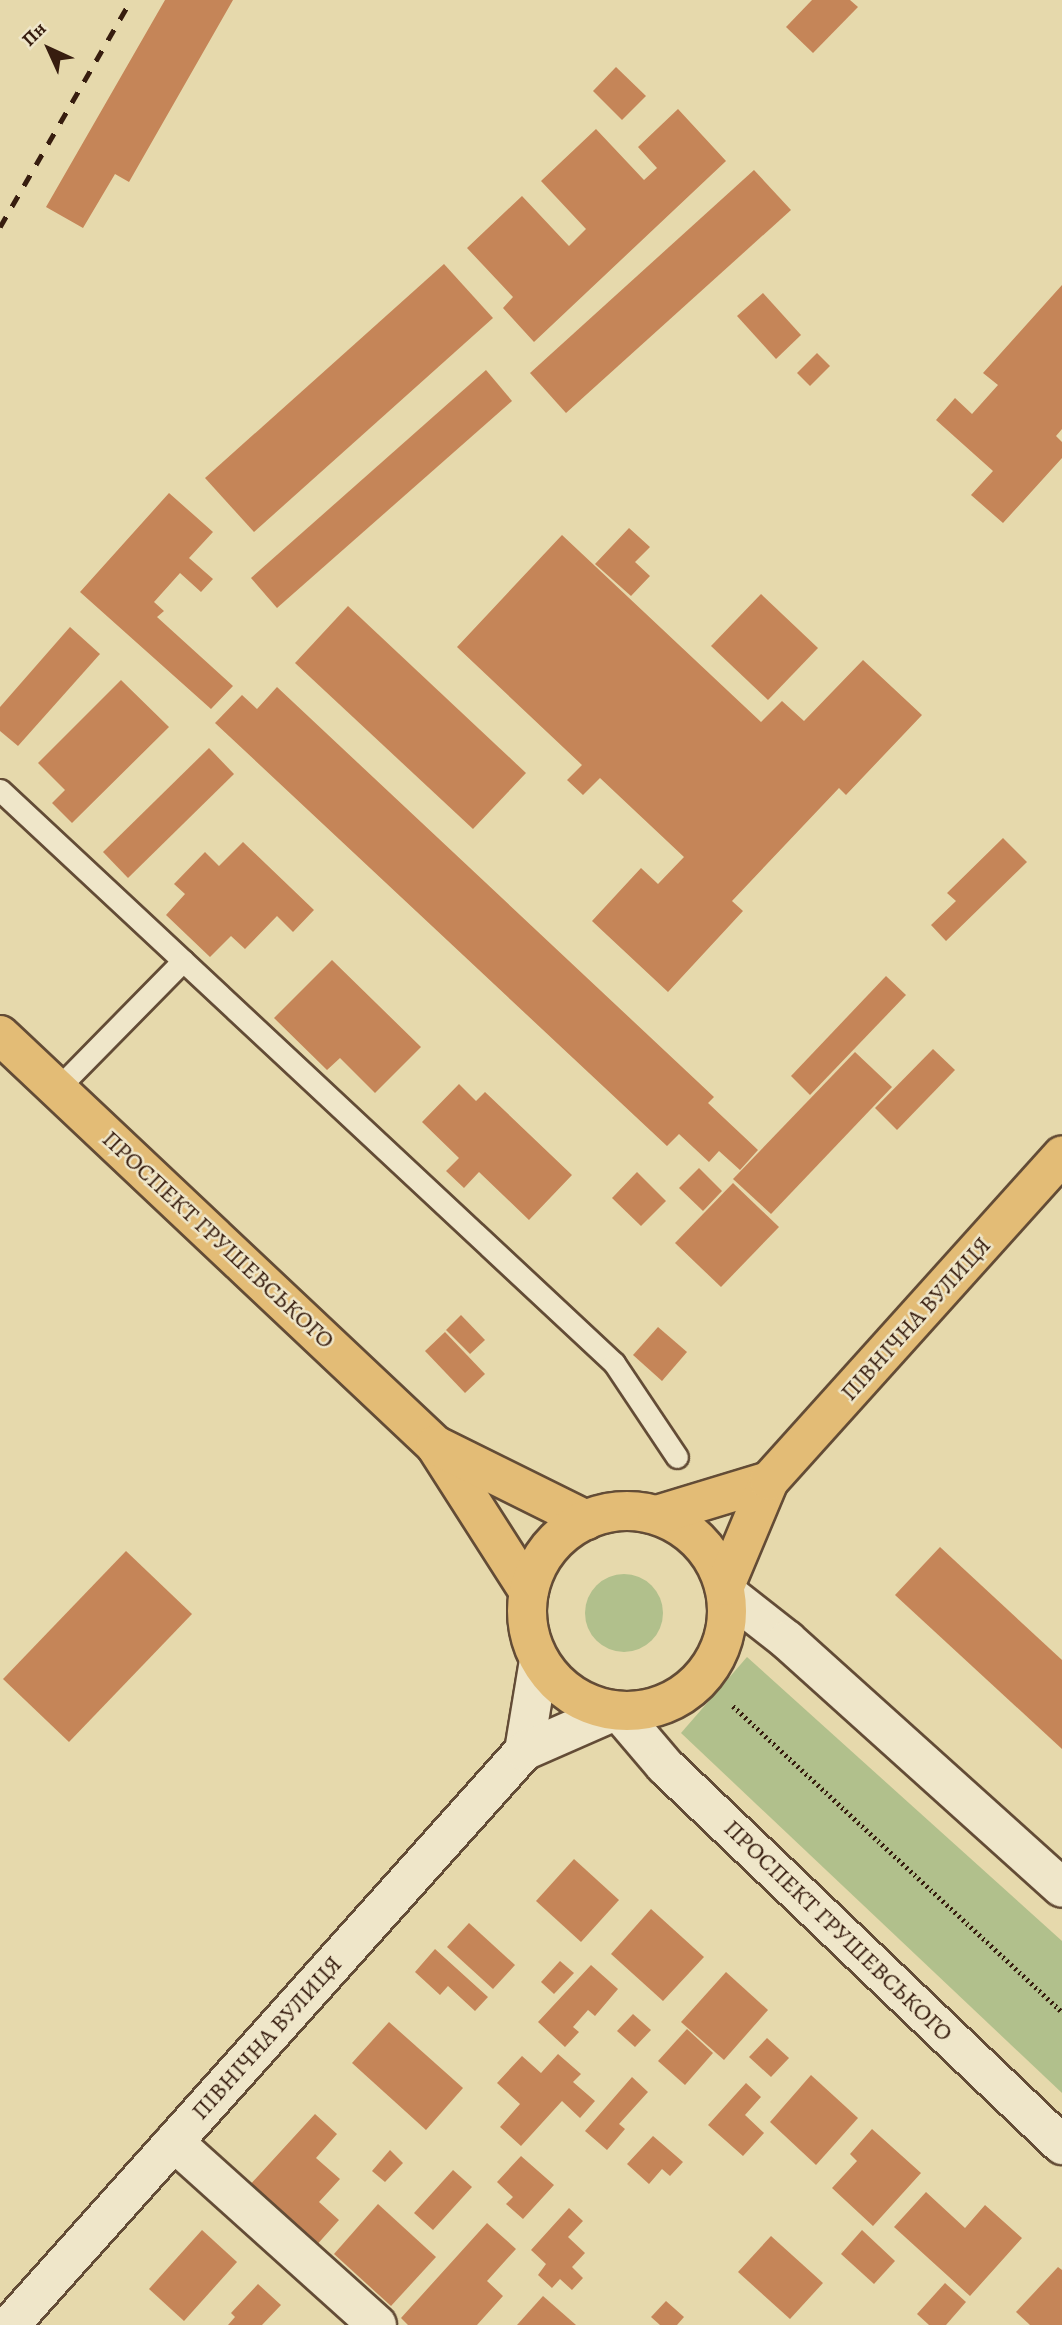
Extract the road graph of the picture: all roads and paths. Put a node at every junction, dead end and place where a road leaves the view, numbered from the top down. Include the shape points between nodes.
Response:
1 (0, 790) edge
2 (183, 961) junction
3 (0, 1035) edge
4 (57, 1089) junction
5 (1062, 1156) edge
6 (435, 1445) junction
7 (677, 1457) dead end
8 (769, 1481) junction
9 (657, 1515) junction
10 (586, 1520) junction
11 (726, 1589) junction
12 (529, 1592) junction
13 (539, 1660) junction
14 (733, 1706) dead end
15 (616, 1712) junction
16 (524, 1751) junction
17 (1062, 1888) edge
18 (1062, 2012) edge
19 (174, 2141) junction
20 (1062, 2145) edge
21 (9, 2325) edge
22 (377, 2325) edge

1 - 2 lane
2 - 4 lane
2 - 7 lane via 614,1363
3 - 4 main road, ПРОСПЕКТ ГРУШЕВСЬКОГО
4 - 6 main road, ПРОСПЕКТ ГРУШЕВСЬКОГО
5 - 8 main road, ПІВНІЧНА ВУЛИЦЯ
6 - 10 main road, ПРОСПЕКТ ГРУШЕВСЬКОГО
6 - 12 main road, ПРОСПЕКТ ГРУШЕВСЬКОГО
8 - 9 main road
8 - 11 main road, ПІВНІЧНА ВУЛИЦЯ
9 - 10 main road via 621,1511
9 - 11 main road via 687,1530 711,1555
10 - 12 main road via 549,1549
11 - 15 main road via 720,1650 703,1678 677,1699 646,1711
11 - 17 main road
12 - 13 main road via 528,1626
13 - 15 main road via 570,1694
13 - 16 main road
14 - 18 path
15 - 16 main road, ПІВНІЧНА ВУЛИЦЯ
15 - 20 main road, ПРОСПЕКТ ГРУШЕВСЬКОГО via 664,1766
16 - 19 main road, ПІВНІЧНА ВУЛИЦЯ
19 - 21 main road, ПІВНІЧНА ВУЛИЦЯ
19 - 22 main road

